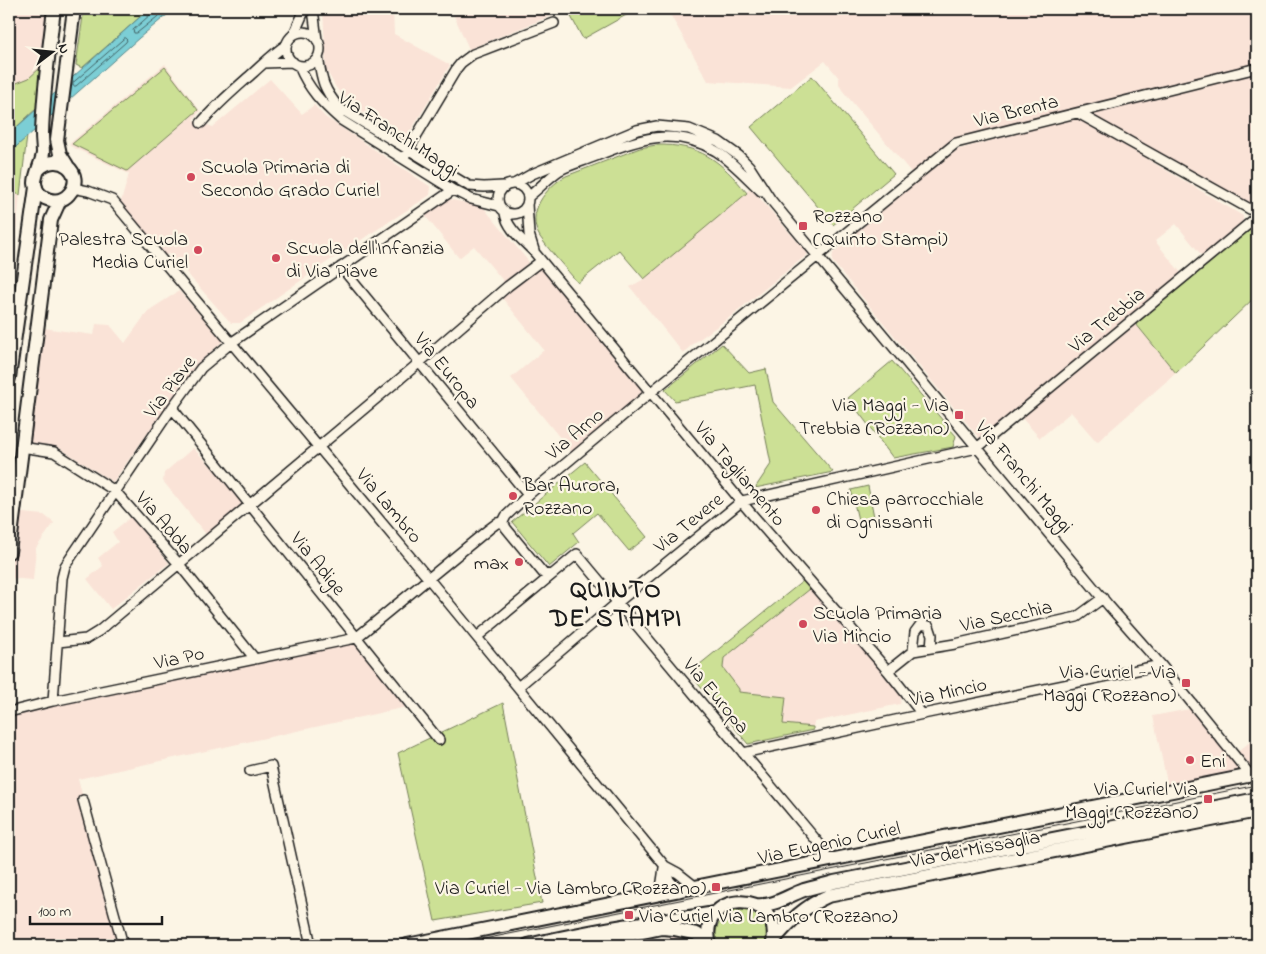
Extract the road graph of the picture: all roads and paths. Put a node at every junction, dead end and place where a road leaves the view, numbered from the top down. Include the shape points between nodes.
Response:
1 (54, 9) edge
2 (74, 9) edge
3 (305, 9) edge
4 (313, 9) edge
5 (554, 23) dead end
6 (294, 34) junction
7 (317, 40) junction
8 (286, 45) junction
9 (318, 57) junction
10 (264, 63) junction
11 (296, 64) junction
12 (1257, 68) edge
13 (1078, 113) junction
14 (201, 123) dead end
15 (405, 154) junction
16 (67, 165) junction
17 (38, 170) junction
18 (516, 183) junction
19 (503, 186) junction
20 (36, 187) junction
21 (73, 188) junction
22 (453, 190) junction
23 (60, 200) junction
24 (771, 200) junction
25 (528, 201) junction
26 (502, 209) junction
27 (1257, 212) edge
28 (1257, 217) edge
29 (535, 253) junction
30 (818, 257) junction
31 (541, 261) junction
32 (341, 267) junction
33 (231, 343) junction
34 (420, 362) junction
35 (9, 378) edge
36 (650, 393) junction
37 (172, 408) junction
38 (318, 446) junction
39 (21, 447) junction
40 (977, 448) junction
41 (115, 491) junction
42 (528, 495) junction
43 (742, 501) junction
44 (250, 505) junction
45 (503, 522) junction
46 (9, 552) edge
47 (178, 563) junction
48 (550, 575) junction
49 (428, 577) junction
50 (1103, 598) junction
51 (617, 603) junction
52 (477, 637) junction
53 (356, 638) junction
54 (58, 642) junction
55 (932, 648) junction
56 (913, 651) junction
57 (255, 659) junction
58 (1161, 665) junction
59 (888, 671) junction
60 (518, 687) junction
61 (53, 701) junction
62 (9, 712) edge
63 (922, 714) junction
64 (439, 740) dead end
65 (743, 753) junction
66 (250, 771) dead end
67 (1254, 775) edge
68 (1257, 799) edge
69 (83, 800) dead end
70 (1257, 811) edge
71 (828, 861) junction
72 (665, 866) junction
73 (697, 888) junction
74 (679, 892) junction
75 (660, 895) junction
76 (755, 905) junction
77 (717, 912) junction
78 (773, 942) edge
79 (123, 945) edge
80 (311, 945) edge
81 (407, 945) edge
82 (528, 945) edge
83 (581, 945) edge
84 (708, 945) edge

1 - 17 main road via 43,152
2 - 16 main road via 57,140
3 - 6 street
4 - 7 street
5 - 15 street via 466,58
6 - 7 street via 307,32
6 - 8 street
7 - 9 street via 320,48
8 - 10 street
8 - 11 street via 287,56
9 - 11 street via 307,65
9 - 15 street, Via Franchi Maggi via 326,92 339,108
10 - 11 street
10 - 14 street via 216,105
11 - 15 street, Via Franchi Maggi via 325,106 341,120
12 - 13 street, Via Brenta
13 - 27 street
13 - 30 street, Via Brenta via 956,143
15 - 19 street, Via Franchi Maggi via 468,186
15 - 22 street, Via Franchi Maggi
16 - 17 main road via 55,161
16 - 21 main road via 74,176
17 - 20 main road
18 - 19 street
18 - 24 street, Via Franchi Maggi via 637,130 657,126 689,129 718,140 749,166
18 - 25 street via 524,188
19 - 26 street via 497,198
20 - 23 main road via 48,200
20 - 35 main road
21 - 23 main road
21 - 33 street, Via Lambro via 112,200
22 - 26 street, Via Franchi Maggi
22 - 32 street, Via Piave
23 - 39 main road via 51,220
24 - 25 street, Via Franchi Maggi via 715,151 687,139 661,136 638,140 560,171
24 - 30 street, Via Franchi Maggi
25 - 26 street via 518,214
25 - 29 street, Via Tagliamento
26 - 29 street, Via Tagliamento via 506,220
28 - 40 street, Via Trebbia
29 - 31 street, Via Tagliamento
30 - 36 street, Via Arno
30 - 40 street, Via Franchi Maggi
31 - 34 street
31 - 36 street, Via Tagliamento
32 - 33 street, Via Piave
32 - 34 street, Via Europa
33 - 37 street, Via Piave via 202,368
33 - 38 street, Via Lambro
34 - 38 street
34 - 42 street, Via Europa
36 - 42 street, Via Arno
36 - 43 street, Via Tagliamento
37 - 41 street, Via Piave
37 - 44 street, Via Adige
38 - 44 street
38 - 49 street, Via Lambro
39 - 41 street, Via Adda via 54,452
39 - 46 main road
40 - 43 street, Via Tevere
40 - 50 street, Via Franchi Maggi
41 - 47 street, Via Adda
41 - 54 street, Via Piave via 65,566
42 - 45 street, Via Arno
43 - 51 street, Via Tevere
43 - 59 street, Via Tagliamento
44 - 47 street
44 - 53 street, Via Adige
45 - 48 street via 543,573
45 - 49 street, Via Arno via 497,523
47 - 54 street via 99,631 86,639
47 - 57 street, Via Adda
48 - 51 street, Via Europa via 576,554
48 - 52 street
49 - 52 street, Via Lambro
49 - 53 street, Via Arno
50 - 55 street, Via Secchia via 1077,617
50 - 58 street, Via Franchi Maggi
51 - 60 street, Via Tevere
51 - 65 street, Via Europa
52 - 60 street, Via Lambro
53 - 57 street, Via Po
53 - 64 street, Via Adige
54 - 61 street, Via Piave
55 - 56 street, Via Secchia
55 - 56 street via 929,626 921,624 914,632
56 - 59 street, Via Secchia
57 - 61 street, Via Po
58 - 63 street, Via Mincio
58 - 67 street, Via Franchi Maggi
59 - 63 street, Via Tagliamento
60 - 72 street, Via Lambro
61 - 62 street, Via Po
63 - 65 street, Via Mincio
65 - 71 street, Via Europa via 822,847
66 - 80 street via 271,766
67 - 71 main road, Via Eugenio Curiel
68 - 76 main road, Via dei Missaglia via 834,882 778,902
69 - 79 street
70 - 78 main road, Via dei Missaglia via 828,896 801,912
71 - 73 main road, Via Eugenio Curiel
72 - 73 street
72 - 74 street via 669,880
72 - 75 street
73 - 74 main road, Via Eugenio Curiel
74 - 75 main road, Via Eugenio Curiel
75 - 81 main road, Via Eugenio Curiel
76 - 77 main road, Via dei Missaglia via 733,902
76 - 78 main road, Via dei Missaglia via 764,910 771,920
77 - 82 main road
77 - 84 main road via 709,928
83 - 84 main road via 662,928 697,934

